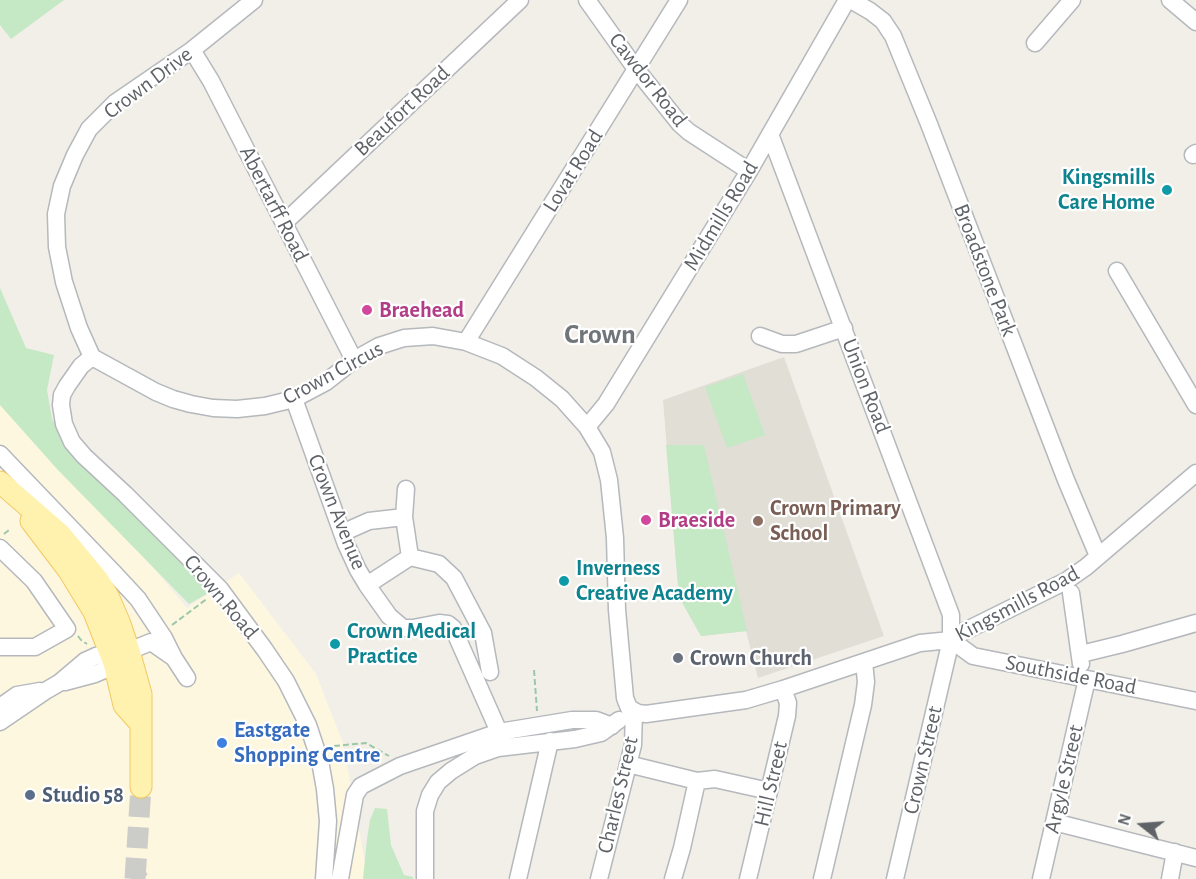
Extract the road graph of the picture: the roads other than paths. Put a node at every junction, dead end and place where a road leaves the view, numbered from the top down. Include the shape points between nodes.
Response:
1 (254, 0) edge
2 (520, 0) edge
3 (587, 0) edge
4 (679, 0) edge
5 (849, 0) edge
6 (1072, 0) edge
7 (1170, 0) edge
8 (1196, 22) edge
9 (1035, 43) dead end
10 (192, 50) junction
11 (636, 69) junction
12 (770, 134) junction
13 (748, 171) junction
14 (284, 223) junction
15 (1117, 271) dead end
16 (844, 328) junction
17 (760, 336) dead end
18 (466, 342) junction
19 (92, 357) junction
20 (354, 360) junction
21 (294, 399) junction
22 (1196, 405) edge
23 (588, 427) junction
24 (0, 454) edge
25 (1196, 473) edge
26 (0, 482) edge
27 (406, 489) dead end
28 (404, 517) junction
29 (342, 533) junction
30 (0, 548) edge
31 (1098, 556) junction
32 (410, 557) junction
33 (105, 575) junction
34 (367, 585) junction
35 (1071, 593) dead end
36 (1196, 623) edge
37 (951, 640) junction
38 (0, 647) edge
39 (1081, 654) junction
40 (118, 656) junction
41 (174, 658) junction
42 (864, 662) junction
43 (490, 672) dead end
44 (187, 678) dead end
45 (1083, 678) junction
46 (53, 686) junction
47 (783, 689) junction
48 (1196, 701) edge
49 (0, 707) edge
50 (631, 710) junction
51 (0, 722) edge
52 (612, 726) junction
53 (499, 732) junction
54 (549, 741) junction
55 (628, 764) junction
56 (697, 781) junction
57 (141, 787) tunnel mouth
58 (769, 791) junction
59 (1054, 822) junction
60 (1175, 852) junction
61 (1196, 858) edge
62 (324, 879) edge
63 (340, 879) edge
64 (425, 879) edge
65 (518, 879) edge
66 (599, 879) edge
67 (673, 879) edge
68 (748, 879) edge
69 (822, 879) edge
70 (896, 879) edge
71 (1041, 879) edge
72 (1170, 879) edge

1 - 10 street, Crown Drive
2 - 14 street, Beaufort Road
3 - 11 street, Cawdor Road
4 - 11 street, Lovat Road
5 - 12 street, Midmills Road
5 - 31 street, Broadstone Park via 883,21 893,36
6 - 9 street
7 - 8 street
10 - 14 street, Abertarff Road
10 - 19 street, Crown Drive via 117,102 90,129 62,186 56,214 57,247 67,291
11 - 13 street, Cawdor Road via 680,124
11 - 18 street, Lovat Road
12 - 13 street, Midmills Road
12 - 16 street, Union Road
13 - 23 street, Midmills Road via 606,404
14 - 20 street, Abertarff Road
15 - 22 street
16 - 17 street via 796,344 782,344
16 - 37 street, Union Road via 948,605
18 - 20 street, Crown Circus via 433,336 404,338
18 - 23 street, Crown Circus via 502,356 536,378
19 - 21 street, Crown Circus via 156,392 191,404 237,409
19 - 62 street, Crown Road via 81,366 62,396 64,424 72,442 220,589 286,681 308,724 320,761 328,821
20 - 21 street, Crown Circus via 326,382
21 - 29 street, Crown Avenue
23 - 50 street, Crown Circus via 602,452 609,480 623,686
24 - 33 street
25 - 31 street, Kingsmills Road
26 - 33 main road
26 - 40 main road via 69,571
27 - 28 street
28 - 29 street via 369,521
28 - 32 street
29 - 34 street, Crown Avenue
30 - 38 street via 34,581 67,628 35,647
31 - 37 street, Kingsmills Road via 1066,581
32 - 34 street
32 - 43 street via 439,564 454,578 483,633
33 - 40 main road via 108,596 120,624
33 - 41 street via 138,599
34 - 53 street, Crown Avenue via 389,616 403,628 439,623 453,628
35 - 39 street, Argyle Street
36 - 39 street
37 - 42 street, Kingsmills Road via 920,643
37 - 45 street, Southside Road via 973,656
37 - 70 street, Crown Street
39 - 45 street, Argyle Street
40 - 41 street via 151,642
40 - 46 street via 109,668
40 - 57 main road via 124,705 140,723
41 - 44 street
42 - 47 street, Kingsmills Road
42 - 69 street via 863,705
45 - 48 street, Southside Road
45 - 59 street, Argyle Street
46 - 49 street via 17,695
46 - 51 street
47 - 50 street, Kingsmills Road via 714,705 646,714
47 - 58 street, Hill Street via 787,716
50 - 52 street
50 - 55 street, Charles Street via 633,739
52 - 53 street via 596,720 572,720
52 - 54 street via 601,733
53 - 63 street via 400,766 361,786 355,795
54 - 64 street via 498,748 475,756 438,782 425,812
54 - 65 street
55 - 56 street
55 - 66 street, Charles Street
56 - 58 street via 715,779
56 - 67 street
58 - 68 street, Hill Street
59 - 60 street
59 - 71 street, Argyle Street
60 - 61 street
60 - 72 street

